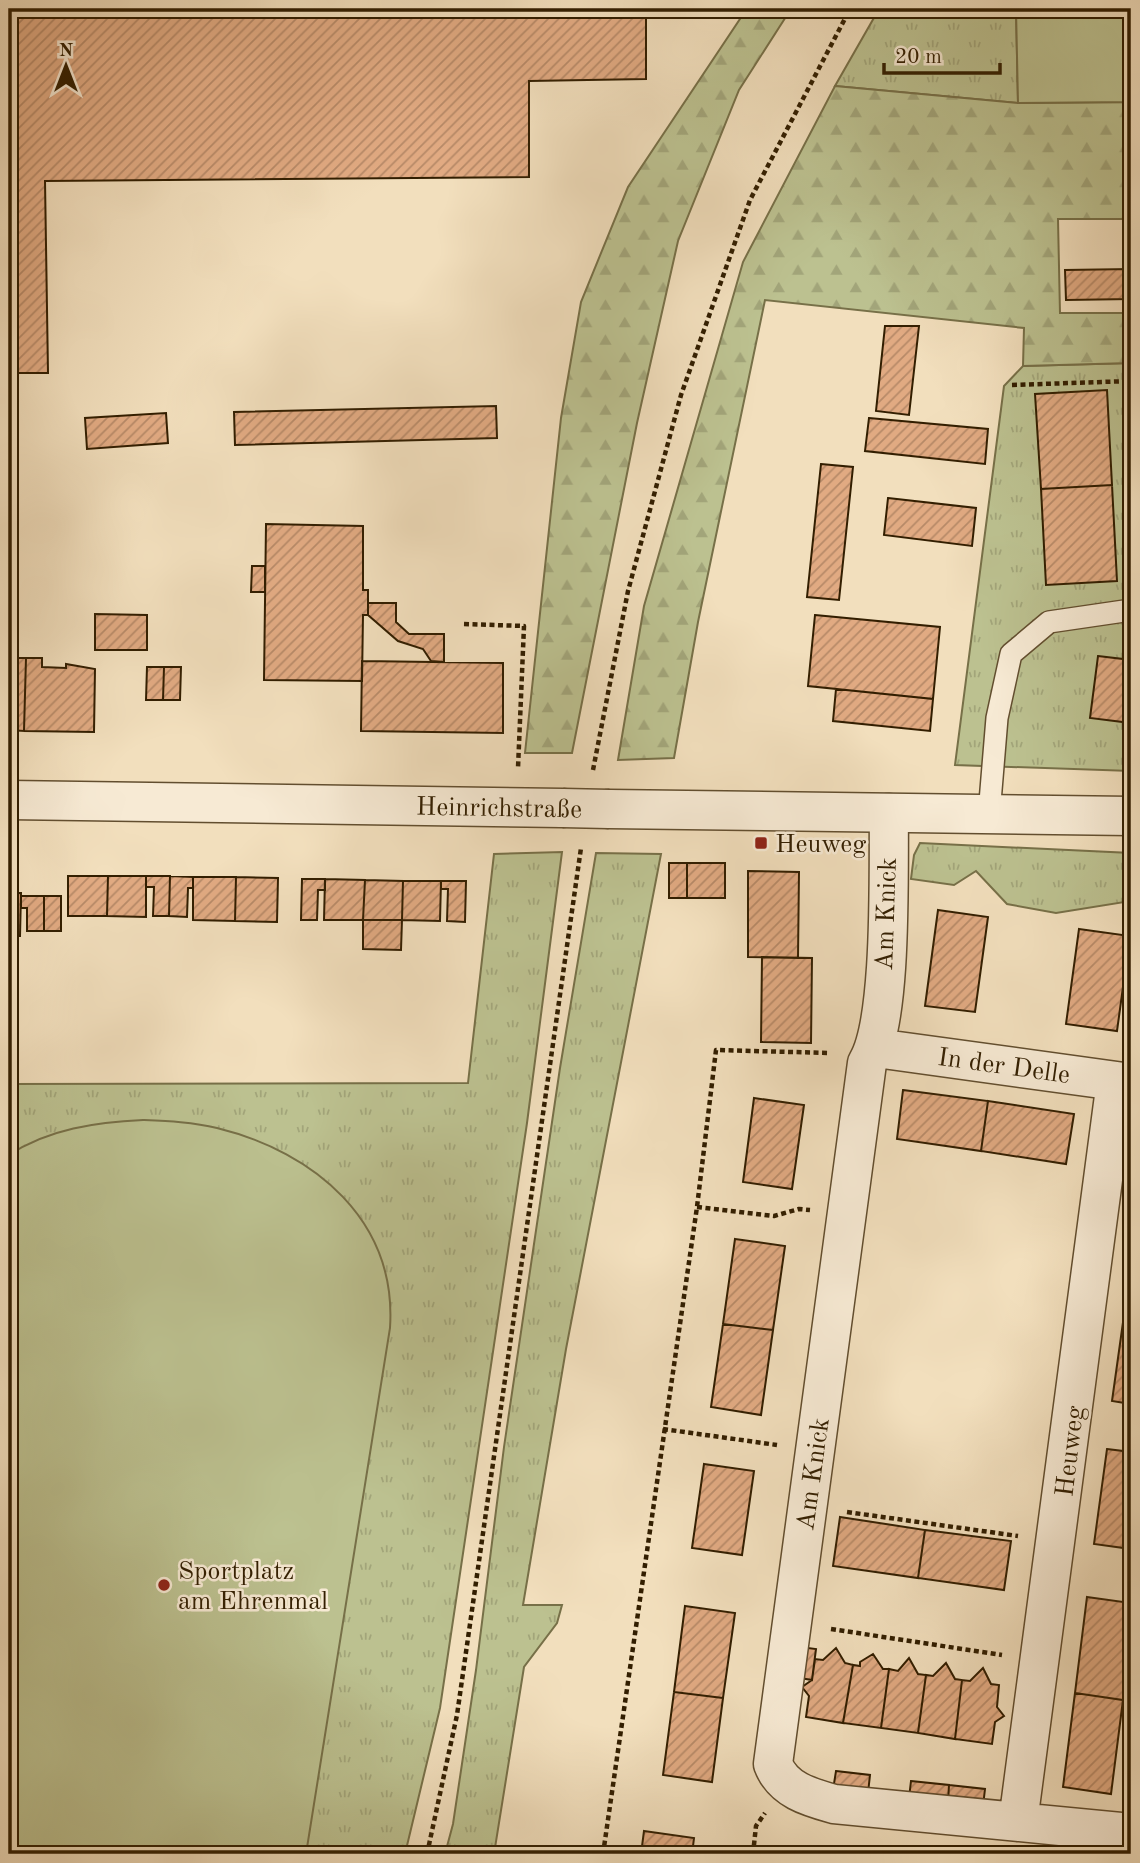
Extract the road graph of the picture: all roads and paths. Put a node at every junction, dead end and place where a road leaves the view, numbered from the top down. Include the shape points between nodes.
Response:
1 (850, 9) edge
2 (1131, 381) edge
3 (1012, 385) dead end
4 (1131, 610) edge
5 (464, 624) dead end
6 (9, 800) edge
7 (516, 808) junction
8 (586, 810) junction
9 (889, 813) junction
10 (989, 814) junction
11 (1131, 816) edge
12 (876, 1048) junction
13 (1124, 1082) edge
14 (697, 1207) junction
15 (847, 1214) junction
16 (663, 1429) junction
17 (815, 1451) junction
18 (807, 1507) junction
19 (1057, 1542) junction
20 (792, 1623) junction
21 (1041, 1661) junction
22 (1018, 1822) junction
23 (1131, 1833) edge
24 (427, 1854) edge
25 (603, 1854) edge

1 - 8 path via 750,200 685,383 628,591
2 - 3 path
4 - 10 lane via 1049,622 1011,654 998,718
5 - 7 path via 524,626
6 - 7 street, Heinrichstraße
7 - 8 street, Heinrichstraße
8 - 9 street, Heinrichstraße
8 - 24 path via 457,1715
9 - 10 street, Heinrichstraße
9 - 12 street, Am Knick via 886,951
10 - 11 street, Heinrichstraße
12 - 13 street, In der Delle
12 - 14 path via 839,1053 716,1049
12 - 15 street, Am Knick via 867,1063
13 - 19 street, Heuweg
14 - 15 path via 774,1216 799,1209
14 - 16 path
15 - 17 street, Am Knick
16 - 17 path
16 - 25 path
17 - 18 street, Am Knick
18 - 19 path
18 - 20 street, Am Knick
19 - 21 street, Heuweg
20 - 21 path
20 - 22 street, Am Knick via 773,1764 786,1784 834,1804
21 - 22 street, Heuweg
22 - 23 street, Am Knick

